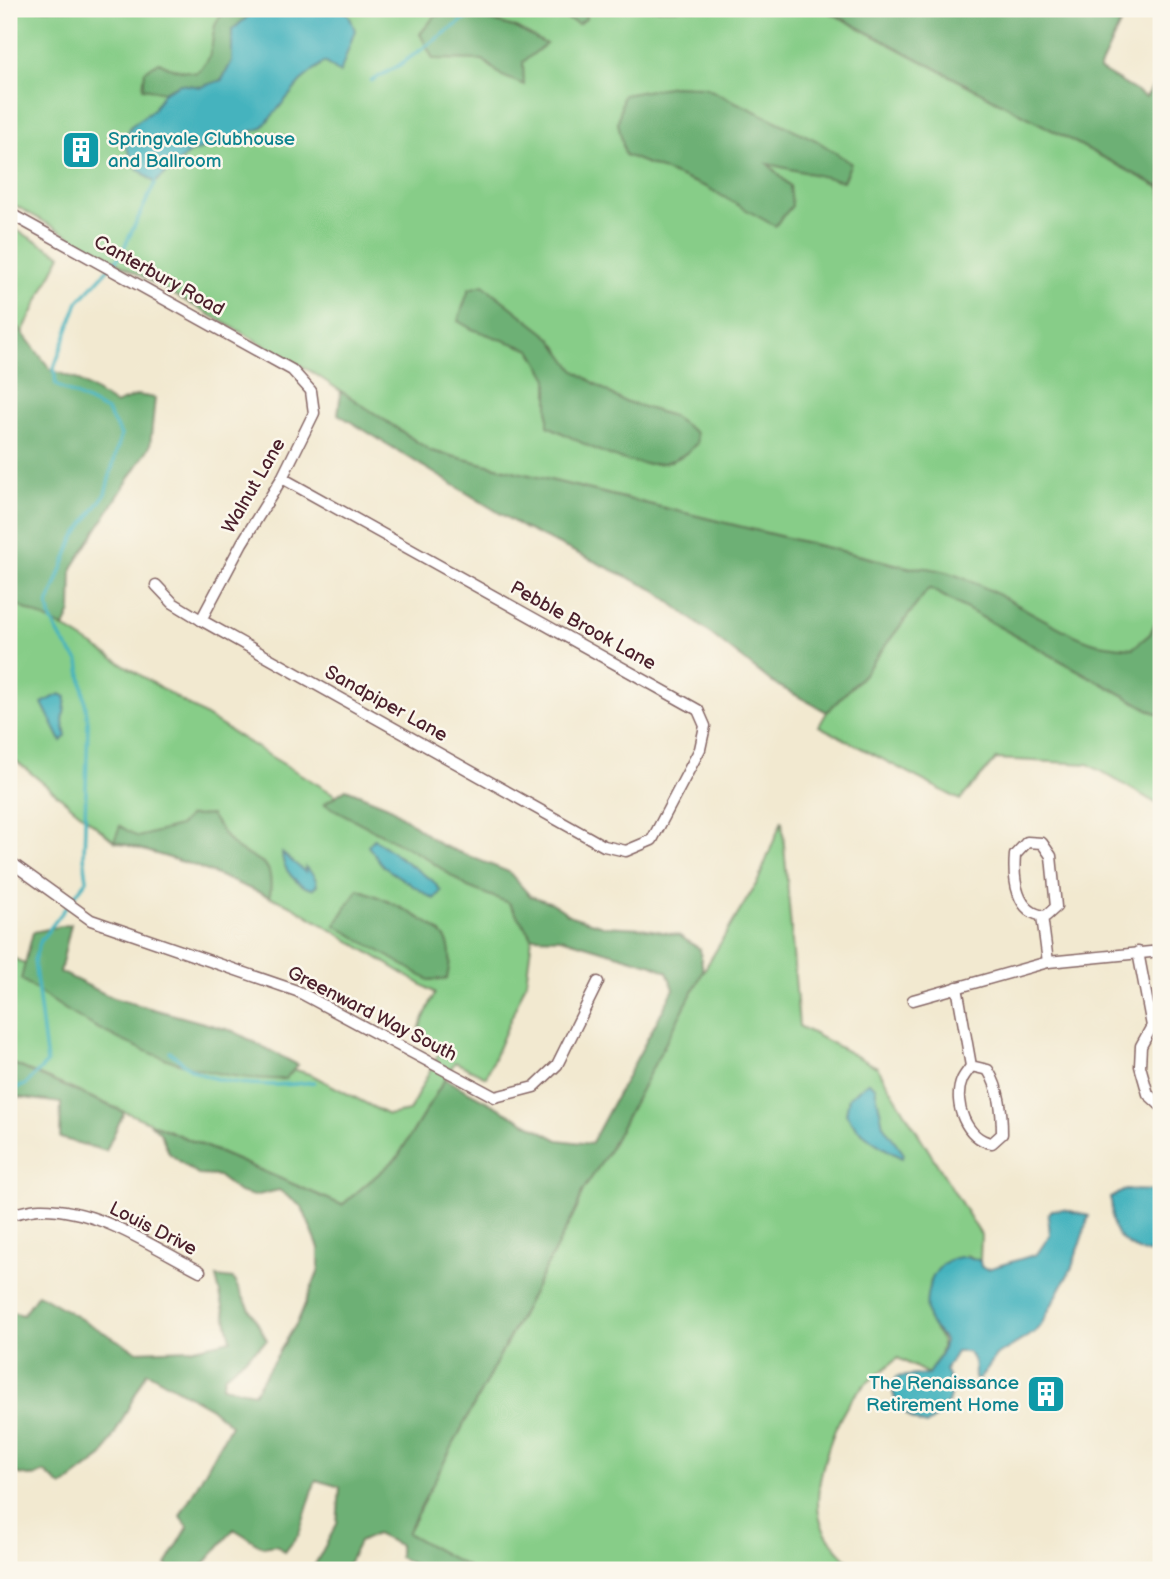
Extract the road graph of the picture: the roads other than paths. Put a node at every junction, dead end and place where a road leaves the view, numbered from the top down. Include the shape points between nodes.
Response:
1 (9, 213) edge
2 (292, 370) joint
3 (282, 478) junction
4 (156, 585) dead end
5 (201, 621) junction
6 (604, 846) joint
7 (9, 861) edge
8 (1042, 916) junction
9 (1161, 951) edge
10 (1138, 952) junction
11 (1048, 962) junction
12 (598, 982) dead end
13 (957, 987) junction
14 (913, 1000) dead end
15 (1156, 1029) edge
16 (971, 1066) junction
17 (1161, 1106) edge
18 (9, 1215) edge
19 (200, 1272) dead end

1 - 2 street, Canterbury Road
2 - 3 street, Walnut Lane via 311,391 314,413
3 - 5 street, Walnut Lane
3 - 6 street, Pebble Brook Lane via 698,710 705,726 700,749 652,840 626,851
4 - 5 street, Sandpiper Lane
5 - 6 street, Sandpiper Lane
7 - 12 street, Greenward Way South via 91,920 297,991 495,1097 534,1087 557,1065
8 - 8 street via 1056,907 1051,856 1042,843 1027,842 1015,855 1014,875 1022,903 1034,915
8 - 11 street
9 - 10 street
10 - 11 street
10 - 15 street
11 - 13 street
13 - 14 street
13 - 16 street
15 - 17 street via 1141,1046 1140,1066 1148,1094
16 - 16 street via 988,1070 996,1083 1002,1134 992,1143 968,1130 960,1102 961,1082
18 - 19 street, Louis Drive via 40,1208 89,1217

